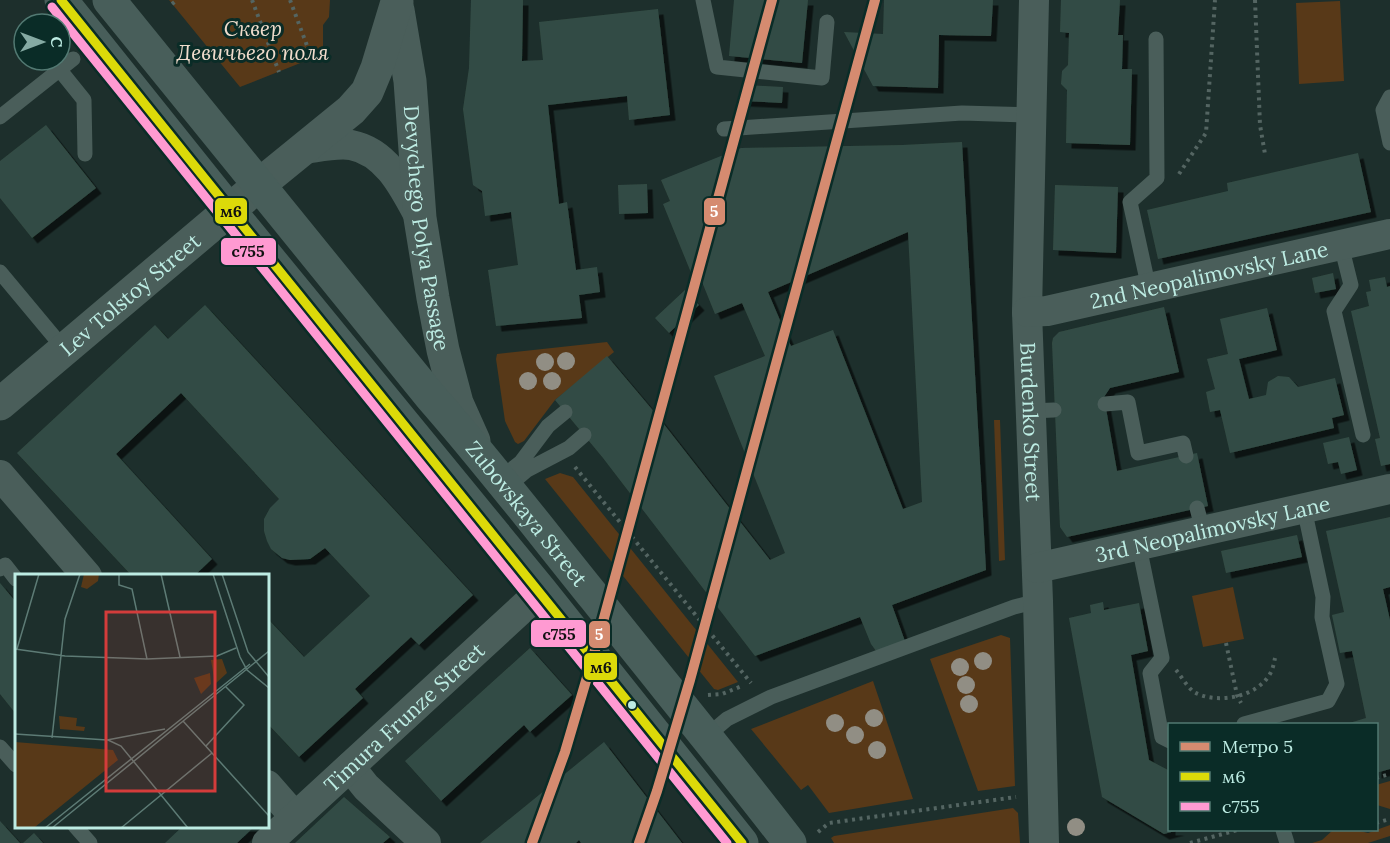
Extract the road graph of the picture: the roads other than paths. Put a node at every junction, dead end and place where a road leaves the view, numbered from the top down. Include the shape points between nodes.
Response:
1 (61, 0) edge
2 (109, 0) edge
3 (703, 0) edge
4 (1034, 0) edge
5 (397, 1) edge
6 (827, 22) dead end
7 (1156, 39) dead end
8 (55, 72) edge
9 (61, 72) edge
10 (1390, 96) edge
11 (1031, 115) junction
12 (0, 117) edge
13 (724, 129) dead end
14 (1390, 143) edge
15 (304, 149) junction
16 (85, 154) dead end
17 (259, 185) junction
18 (230, 210) junction
19 (420, 218) junction
20 (1390, 234) edge
21 (1341, 245) junction
22 (0, 272) edge
23 (1149, 289) junction
24 (1027, 312) junction
25 (65, 350) junction
26 (0, 404) edge
27 (1105, 404) dead end
28 (565, 412) dead end
29 (584, 435) dead end
30 (1363, 435) dead end
31 (479, 451) junction
32 (1186, 456) dead end
33 (0, 475) edge
34 (503, 483) junction
35 (1390, 489) edge
36 (1304, 508) junction
37 (1139, 546) junction
38 (1037, 568) junction
39 (0, 569) edge
40 (85, 574) edge
41 (15, 578) edge
42 (542, 591) junction
43 (1038, 601) junction
44 (1252, 723) edge
45 (707, 736) junction
46 (1168, 740) edge
47 (0, 747) edge
48 (678, 761) junction
49 (15, 764) edge
50 (350, 767) junction
51 (268, 786) edge
52 (295, 817) junction
53 (77, 828) edge
54 (804, 838) edge
55 (90, 843) edge
56 (267, 843) edge
57 (426, 843) edge
58 (742, 843) edge
59 (1044, 843) edge

1 - 18 main road, Zubovskaya Street
2 - 17 main road, Zubovskaya Street
3 - 6 lane via 717,67 822,78
4 - 11 street, Burdenko Street
5 - 15 street, Lev Tolstoy Street via 367,92
5 - 19 street, Devychego Polya Passage via 410,81
7 - 23 lane via 1157,178 1130,202
8 - 12 lane
9 - 16 lane via 84,100
10 - 14 lane via 1383,110
11 - 13 lane via 962,113
11 - 24 street, Burdenko Street
15 - 17 street, Lev Tolstoy Street
15 - 19 street via 350,145 370,152 386,164
17 - 18 street, Lev Tolstoy Street
17 - 31 main road, Zubovskaya Street
18 - 25 street, Lev Tolstoy Street
18 - 42 main road, Zubovskaya Street
19 - 31 street, Devychego Polya Passage via 443,350 457,403
20 - 21 street, 2nd Neopalimovsky Lane
21 - 23 street, 2nd Neopalimovsky Lane
21 - 30 lane via 1350,285 1334,311
22 - 25 lane
23 - 24 street, 2nd Neopalimovsky Lane
24 - 38 street, Burdenko Street via 1042,410
25 - 26 street, Lev Tolstoy Street
27 - 32 lane via 1128,402 1138,453 1183,443
28 - 34 lane via 548,426
29 - 34 lane via 569,448
31 - 34 main road, Zubovskaya Street
33 - 40 street
34 - 45 main road, Zubovskaya Street
35 - 36 street, 3rd Neopalimovsky Lane
36 - 37 street, 3rd Neopalimovsky Lane via 1200,520
36 - 44 lane via 1336,684 1328,701
37 - 38 street, 3rd Neopalimovsky Lane
37 - 46 lane via 1162,658 1150,673 1162,737
38 - 43 street, Burdenko Street
39 - 41 lane via 5,565
42 - 48 main road, Zubovskaya Street
42 - 50 street, Timura Frunze Street
43 - 45 lane via 771,697 727,719
43 - 59 street, Burdenko Street
45 - 48 street via 712,748 705,763 692,768
45 - 54 main road, Zubovskaya Street
47 - 49 lane
48 - 58 main road, Zubovskaya Street
50 - 52 street, Timura Frunze Street
50 - 57 street
51 - 52 street
52 - 56 street, Timura Frunze Street
53 - 55 lane

